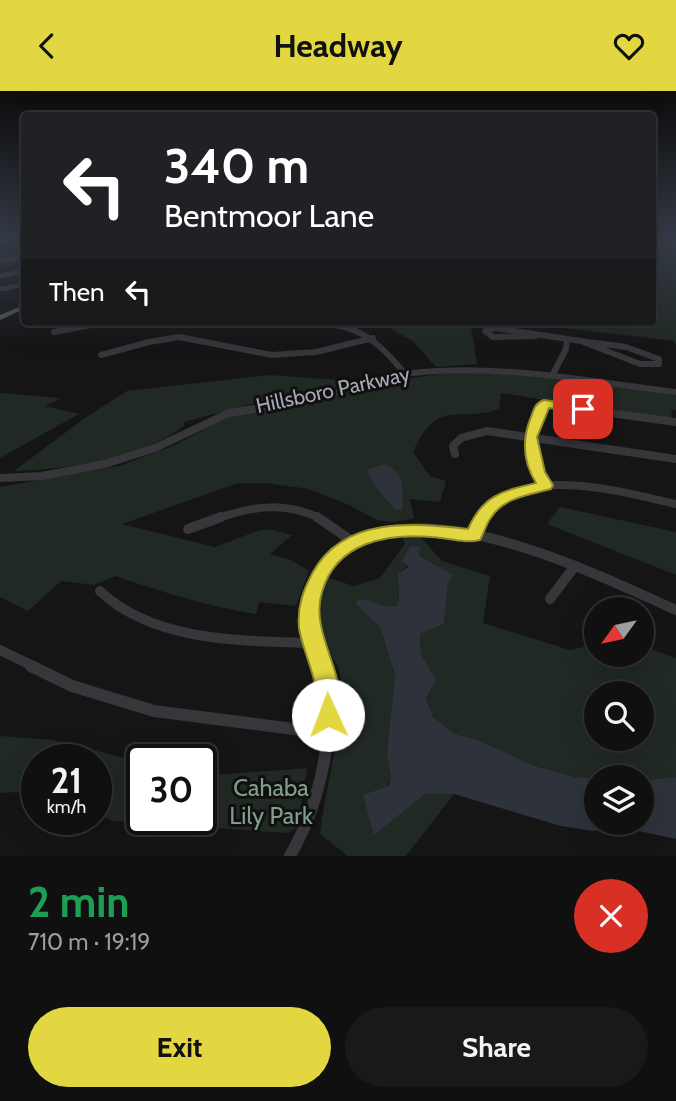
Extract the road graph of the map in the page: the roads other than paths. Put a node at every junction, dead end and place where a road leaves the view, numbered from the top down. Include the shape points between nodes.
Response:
1 (21, 286) edge
2 (0, 289) edge
3 (21, 308) edge
4 (0, 318) edge
5 (86, 326) edge
6 (349, 326) edge
7 (54, 332) dead end
8 (535, 336) dead end
9 (373, 338) junction
10 (568, 340) junction
11 (581, 341) junction
12 (101, 355) dead end
13 (405, 374) junction
14 (552, 376) junction
15 (676, 392) edge
16 (676, 422) edge
17 (530, 437) junction
18 (455, 454) dead end
19 (676, 459) edge
20 (0, 478) edge
21 (545, 485) junction
22 (676, 503) edge
23 (188, 529) dead end
24 (474, 536) junction
25 (352, 541) junction
26 (575, 566) junction
27 (100, 591) dead end
28 (550, 599) dead end
29 (676, 610) edge
30 (313, 643) junction
31 (0, 650) edge
32 (325, 733) junction
33 (290, 856) edge

1 - 2 street
3 - 4 main road
5 - 7 street
6 - 9 street
8 - 10 street via 493,337 485,331 495,328
9 - 12 street via 318,353 276,355 175,337
9 - 13 street
10 - 11 street
10 - 14 street
11 - 11 street via 639,351 659,359 659,364 640,363
13 - 14 street, Hillsboro Parkway via 477,370
13 - 20 street, Hillsboro Parkway via 309,400 229,413 117,461 54,474
14 - 15 street, Hillsboro Parkway
16 - 17 street via 544,404
17 - 18 street via 475,433 453,446
17 - 19 street
17 - 21 street via 537,472
21 - 22 street
21 - 24 street via 507,495 493,504
23 - 25 street via 248,508 283,506 317,516
24 - 25 street via 386,531
24 - 26 street
25 - 30 street via 315,582 309,615
26 - 28 street
26 - 29 street
27 - 30 street via 117,608 179,631
30 - 32 street via 327,684
31 - 32 street via 72,686 154,711
32 - 33 street via 313,811

